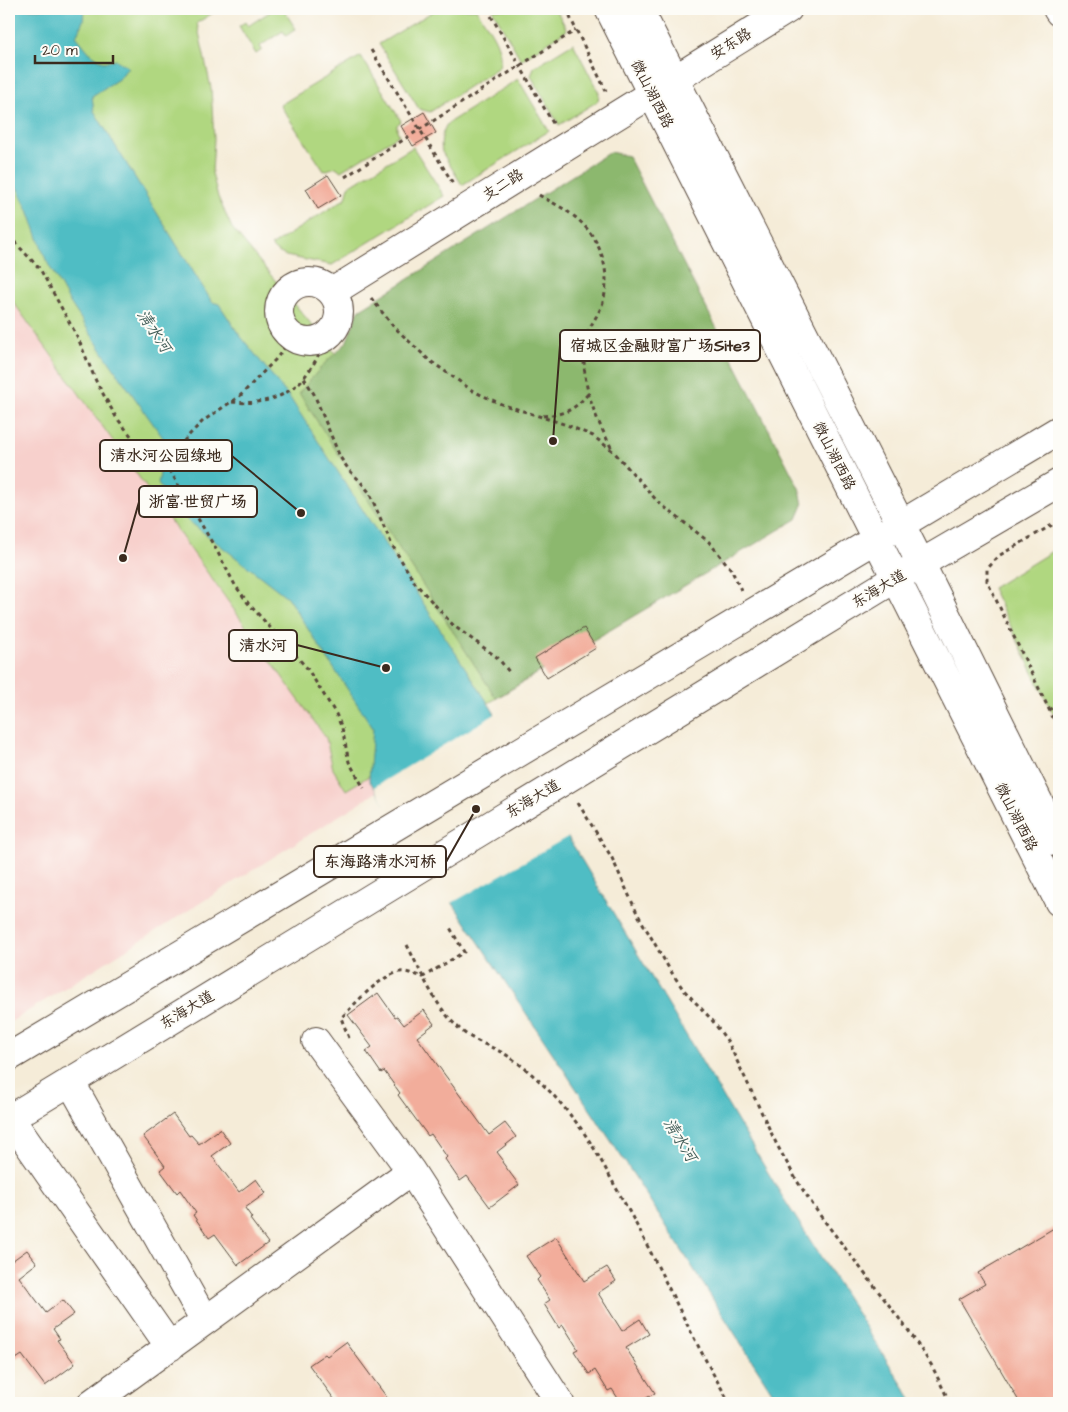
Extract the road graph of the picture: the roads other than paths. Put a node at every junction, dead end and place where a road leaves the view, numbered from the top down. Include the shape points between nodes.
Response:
1 (609, 9) edge
2 (639, 9) edge
3 (788, 9) edge
4 (1057, 9) edge
5 (1059, 12) edge
6 (675, 79) junction
7 (652, 94) junction
8 (332, 292) junction
9 (1059, 430) edge
10 (1059, 483) edge
11 (900, 524) junction
12 (876, 540) junction
13 (921, 564) junction
14 (896, 578) junction
15 (1059, 843) edge
16 (1059, 902) edge
17 (322, 1050) road end
18 (9, 1057) edge
19 (70, 1081) junction
20 (10, 1118) edge
21 (411, 1171) junction
22 (205, 1321) junction
23 (170, 1347) junction
24 (92, 1403) edge
25 (560, 1403) edge

1 - 7 street, 微山湖西路
2 - 6 street, 微山湖西路
3 - 6 street, 安东路
4 - 5 street
6 - 7 street, 支二路
6 - 11 street, 微山湖西路
7 - 8 street, 支二路
7 - 12 street, 微山湖西路
8 - 8 street via 324,285 306,281 288,289 279,306 282,326 288,334 307,342 317,342 334,330 340,311
9 - 11 street
10 - 13 street, 东海大道
11 - 12 street
11 - 13 street, 微山湖西路
12 - 14 street, 微山湖西路
12 - 18 street
13 - 14 street, 东海大道
13 - 15 street, 微山湖西路
14 - 16 street, 微山湖西路
14 - 19 street, 东海大道
17 - 21 street
19 - 20 street, 东海大道
19 - 22 street
20 - 23 street
21 - 22 street
21 - 25 street
22 - 23 street
23 - 24 street

